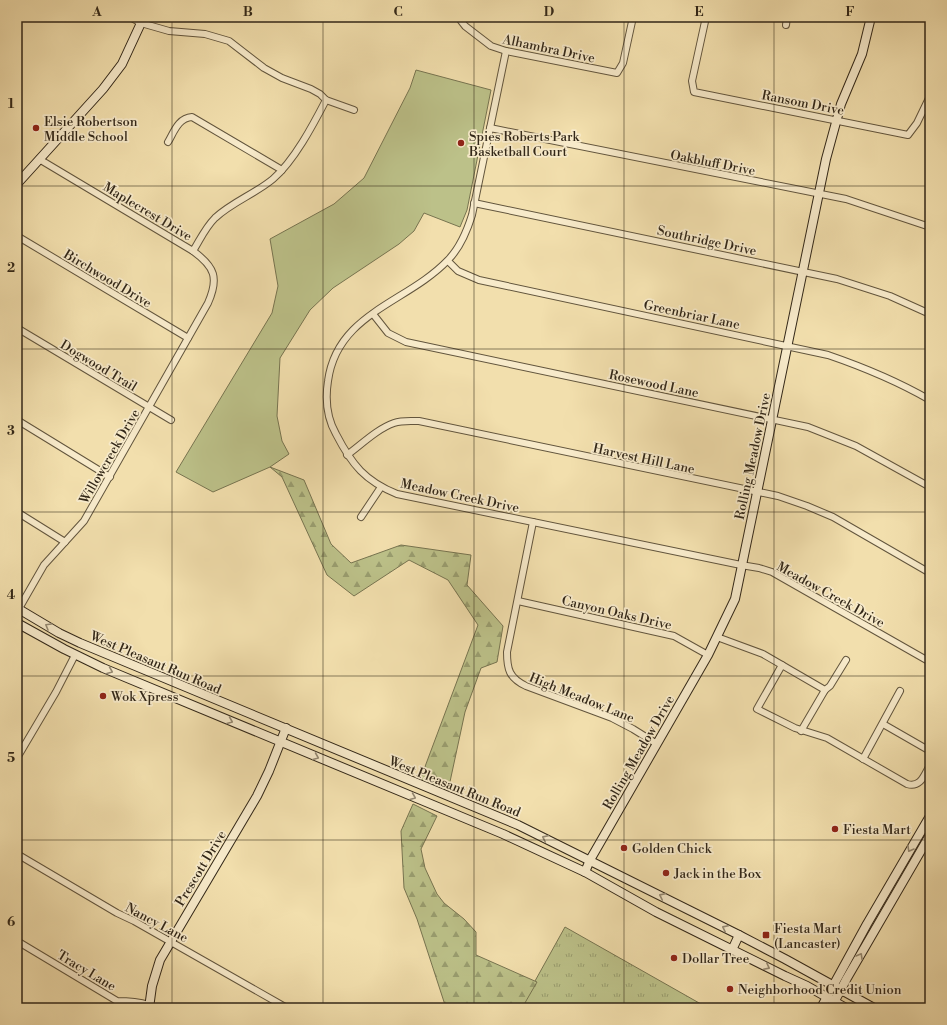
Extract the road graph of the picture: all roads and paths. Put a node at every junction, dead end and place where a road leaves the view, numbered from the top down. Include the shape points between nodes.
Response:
1 (130, 17) edge
2 (458, 17) edge
3 (633, 17) edge
4 (706, 17) edge
5 (787, 17) edge
6 (871, 17) edge
7 (141, 23) junction
8 (786, 25) dead end
9 (506, 51) junction
10 (930, 96) edge
11 (326, 100) junction
12 (354, 110) dead end
13 (837, 120) junction
14 (490, 128) junction
15 (168, 142) dead end
16 (39, 159) junction
17 (282, 170) junction
18 (17, 184) edge
19 (819, 194) junction
20 (474, 203) junction
21 (930, 227) edge
22 (17, 236) edge
23 (193, 251) junction
24 (448, 261) junction
25 (803, 272) junction
26 (208, 303) joint
27 (373, 314) junction
28 (930, 314) edge
29 (17, 328) edge
30 (188, 338) junction
31 (788, 345) junction
32 (930, 400) edge
33 (149, 408) junction
34 (772, 419) junction
35 (17, 420) edge
36 (170, 420) dead end
37 (347, 454) junction
38 (110, 477) junction
39 (381, 487) junction
40 (930, 487) edge
41 (757, 492) junction
42 (17, 512) edge
43 (361, 517) dead end
44 (533, 522) junction
45 (65, 542) junction
46 (741, 565) junction
47 (930, 573) edge
48 (518, 602) junction
49 (18, 610) edge
50 (17, 623) edge
51 (717, 637) junction
52 (80, 643) junction
53 (75, 655) junction
54 (708, 656) junction
55 (846, 660) dead end
56 (930, 662) edge
57 (782, 665) junction
58 (179, 685) junction
59 (825, 690) junction
60 (900, 691) dead end
61 (174, 698) junction
62 (883, 724) junction
63 (286, 728) junction
64 (801, 731) junction
65 (280, 742) junction
66 (656, 744) junction
67 (930, 751) edge
68 (17, 758) edge
69 (863, 759) junction
70 (930, 765) edge
71 (382, 769) junction
72 (376, 782) junction
73 (930, 816) edge
74 (930, 835) edge
75 (17, 854) edge
76 (590, 860) junction
77 (585, 872) junction
78 (887, 890) junction
79 (896, 894) junction
80 (873, 913) junction
81 (882, 918) junction
82 (739, 935) junction
83 (17, 941) edge
84 (171, 941) junction
85 (732, 950) junction
86 (833, 985) junction
87 (841, 990) junction
88 (827, 997) junction
89 (833, 1005) edge
90 (149, 1007) edge
91 (287, 1008) edge
92 (821, 1008) edge
93 (846, 1008) edge
94 (874, 1008) edge

1 - 7 street
2 - 9 street, Alhambra Drive via 465,26 491,46
3 - 9 street, Alhambra Drive via 623,63 617,73
4 - 13 street, Ransom Drive via 692,81 694,92
5 - 8 street
6 - 13 main road, Rolling Meadow Drive via 862,54
7 - 11 street via 169,31 205,34 229,41 264,68 311,89
7 - 16 main road via 122,64 103,90
9 - 14 street, Meadow Creek Drive
10 - 13 street, Ransom Drive via 918,123 908,135
11 - 12 street
11 - 17 street
13 - 19 main road, Rolling Meadow Drive
14 - 19 street, Oakbluff Drive
14 - 20 street, Meadow Creek Drive
15 - 17 street via 179,123 192,117
16 - 18 main road
16 - 23 street, Maplecrest Drive
17 - 23 street via 273,179 215,218
19 - 21 street, Oakbluff Drive via 846,199
19 - 25 main road, Rolling Meadow Drive
20 - 24 street, Meadow Creek Drive via 469,225
20 - 25 street, Southridge Drive
22 - 30 street, Birchwood Drive
23 - 26 street, Maplecrest Drive via 210,266 213,274 213,292
24 - 27 street, Meadow Creek Drive
24 - 31 street, Greenbriar Lane via 458,271 479,280
25 - 28 street, Southridge Drive via 872,290
25 - 31 main road, Rolling Meadow Drive
26 - 30 street, Willowcreek Drive
27 - 34 street, Rosewood Lane via 388,333 406,342
27 - 37 street, Meadow Creek Drive via 353,329 342,342 328,376 326,393 330,422
29 - 33 street, Dogwood Trail
30 - 33 street, Willowcreek Drive
31 - 32 street, Greenbriar Lane via 828,354 901,384
31 - 34 main road, Rolling Meadow Drive
33 - 36 street, Dogwood Trail
33 - 38 street, Willowcreek Drive
34 - 40 street, Rosewood Lane via 833,436 874,455
34 - 41 main road, Rolling Meadow Drive
35 - 38 street
37 - 39 street, Meadow Creek Drive via 369,480
37 - 41 street, Harvest Hill Lane via 394,422 419,421
38 - 45 street, Willowcreek Drive via 84,521
39 - 43 street
39 - 44 street, Meadow Creek Drive via 414,498
41 - 46 main road, Rolling Meadow Drive
41 - 47 street, Harvest Hill Lane via 792,500 833,517
42 - 45 street
44 - 46 street, Meadow Creek Drive
44 - 48 street, High Meadow Lane
45 - 49 street, Willowcreek Drive via 44,565
46 - 51 main road, Rolling Meadow Drive via 735,599
46 - 56 street, Meadow Creek Drive via 772,572
48 - 54 street, Canyon Oaks Drive via 674,636
48 - 66 street, High Meadow Lane via 507,652 507,664 517,682 612,718
52 -> 49 main road, West Pleasant Run Road
50 - 53 main road, West Pleasant Run Road
51 - 54 main road, Rolling Meadow Drive
51 - 57 street via 763,654
52 - 53 main road
52 - 58 main road, West Pleasant Run Road
53 -> 61 main road, West Pleasant Run Road
53 - 68 street
54 - 66 main road, Rolling Meadow Drive
55 - 59 street
57 - 59 street
57 - 64 street via 757,709
58 - 61 main road
58 - 63 main road, West Pleasant Run Road
59 - 64 street
60 - 62 street
61 -> 65 main road, West Pleasant Run Road
62 - 67 street
62 - 69 street
63 - 65 main road, Prescott Drive
63 - 71 main road, West Pleasant Run Road
64 - 69 street via 827,738
65 -> 72 main road, West Pleasant Run Road
65 - 84 main road, Prescott Drive via 257,796
66 - 76 main road, Rolling Meadow Drive
69 - 70 street via 907,784 914,785 920,782
71 - 72 main road
76 -> 71 main road, West Pleasant Run Road via 518,825
72 -> 77 main road, West Pleasant Run Road via 503,834
73 -> 78 main road
74 - 79 main road
75 - 84 street, Nancy Lane via 117,913
76 - 77 main road, Rolling Meadow Drive
82 -> 76 main road, West Pleasant Run Road
77 - 85 main road, West Pleasant Run Road
78 - 79 main road
78 - 80 main road
79 - 81 main road
80 - 81 main road
80 - 86 main road
87 -> 81 main road
82 - 85 main road
82 - 86 main road, West Pleasant Run Road
83 - 90 street, Tracy Lane via 118,1001 138,1002
84 - 90 main road, Prescott Drive via 157,969
84 - 91 street, Nancy Lane
85 -> 88 main road, West Pleasant Run Road
86 - 87 main road, West Pleasant Run Road
86 - 88 main road
87 - 89 main road
87 - 94 main road, West Pleasant Run Road
88 - 89 main road, West Pleasant Run Road
88 - 92 main road
89 - 93 main road, West Pleasant Run Road

